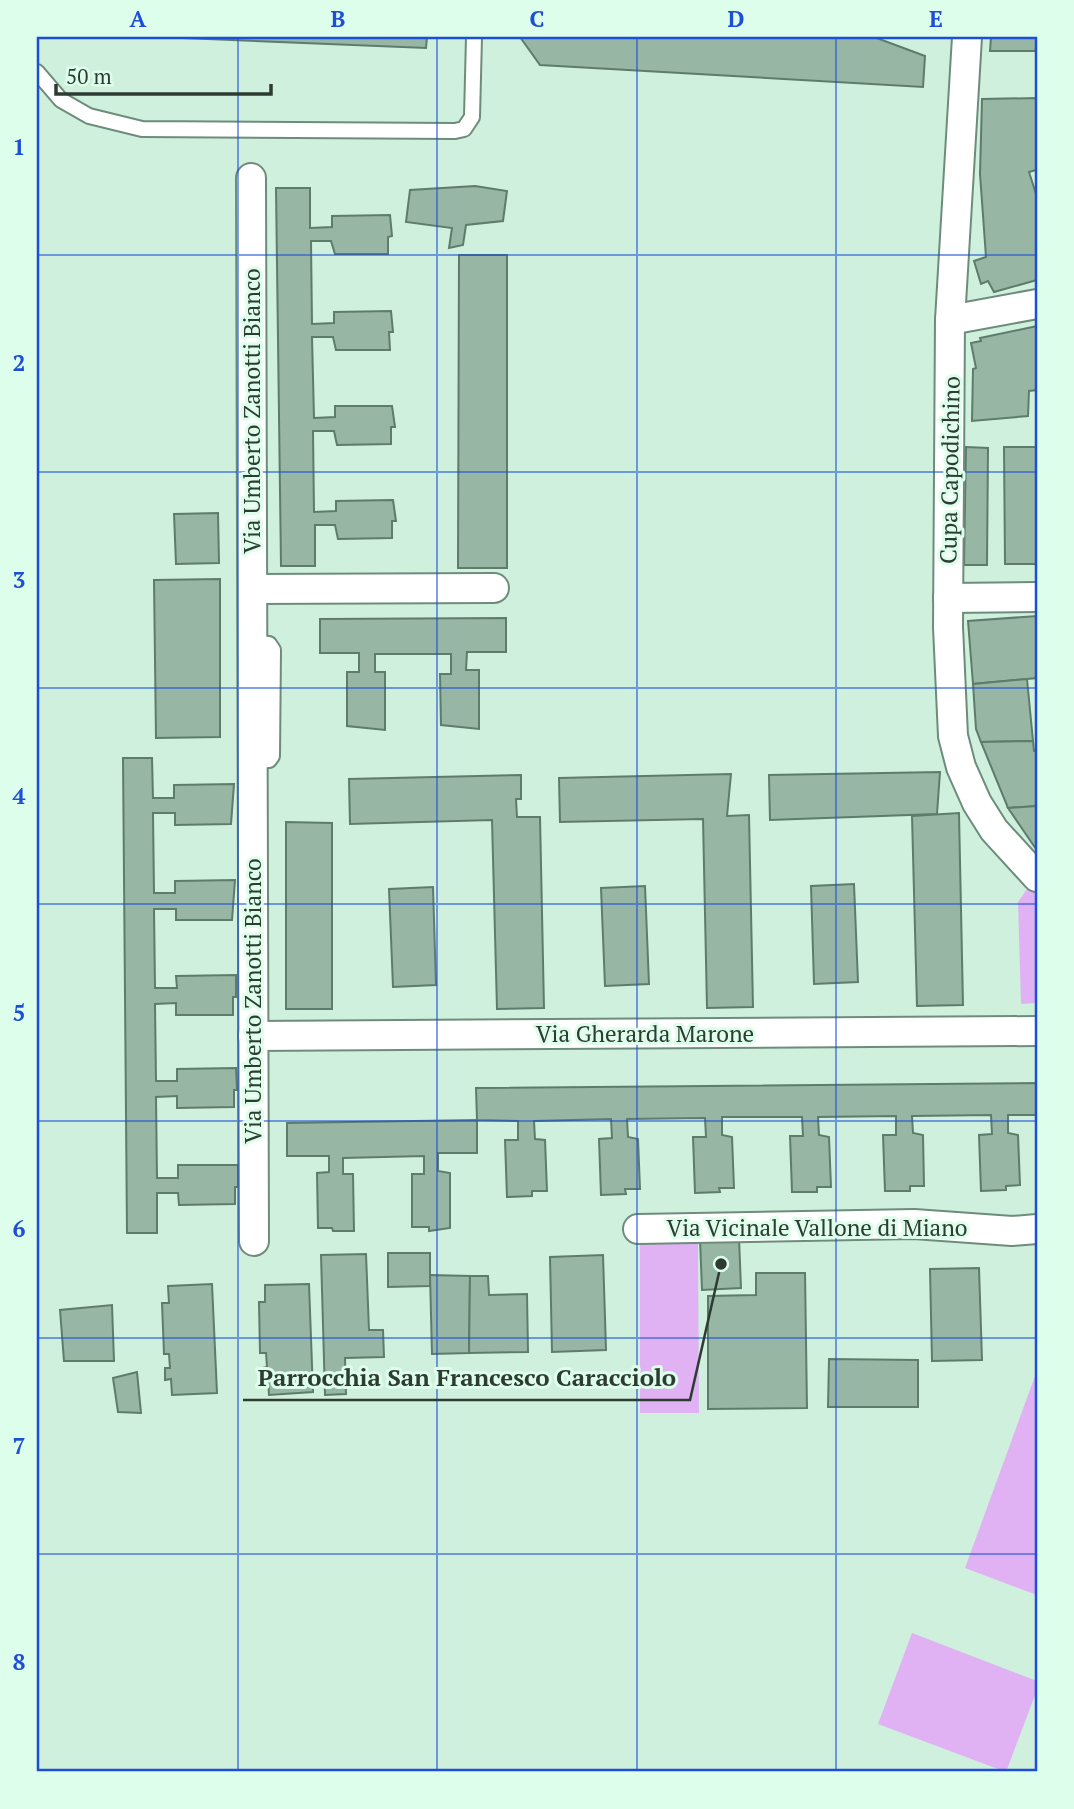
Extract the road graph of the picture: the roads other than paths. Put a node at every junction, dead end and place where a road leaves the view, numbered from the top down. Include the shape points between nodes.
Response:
1 (474, 37) edge
2 (967, 37) edge
3 (37, 72) edge
4 (251, 178) dead end
5 (1037, 303) edge
6 (950, 320) junction
7 (494, 588) dead end
8 (253, 589) junction
9 (1037, 597) edge
10 (948, 598) junction
11 (1037, 877) edge
12 (1037, 1031) edge
13 (253, 1037) junction
14 (638, 1228) dead end
15 (1037, 1229) edge
16 (254, 1241) dead end

1 - 3 lane via 472,117 468,126 455,131 142,129 89,116 61,100
2 - 6 street, Cupa Capodichino
4 - 8 street, Via Umberto Zanotti Bianco
5 - 6 street
6 - 10 street, Cupa Capodichino
7 - 8 street
8 - 13 street, Via Umberto Zanotti Bianco
9 - 10 street
10 - 11 street, Cupa Capodichino via 953,736 961,767 994,830
12 - 13 street, Via Gherarda Marone
13 - 16 street, Via Umberto Zanotti Bianco
14 - 15 street, Via Vicinale Vallone di Miano via 914,1224

